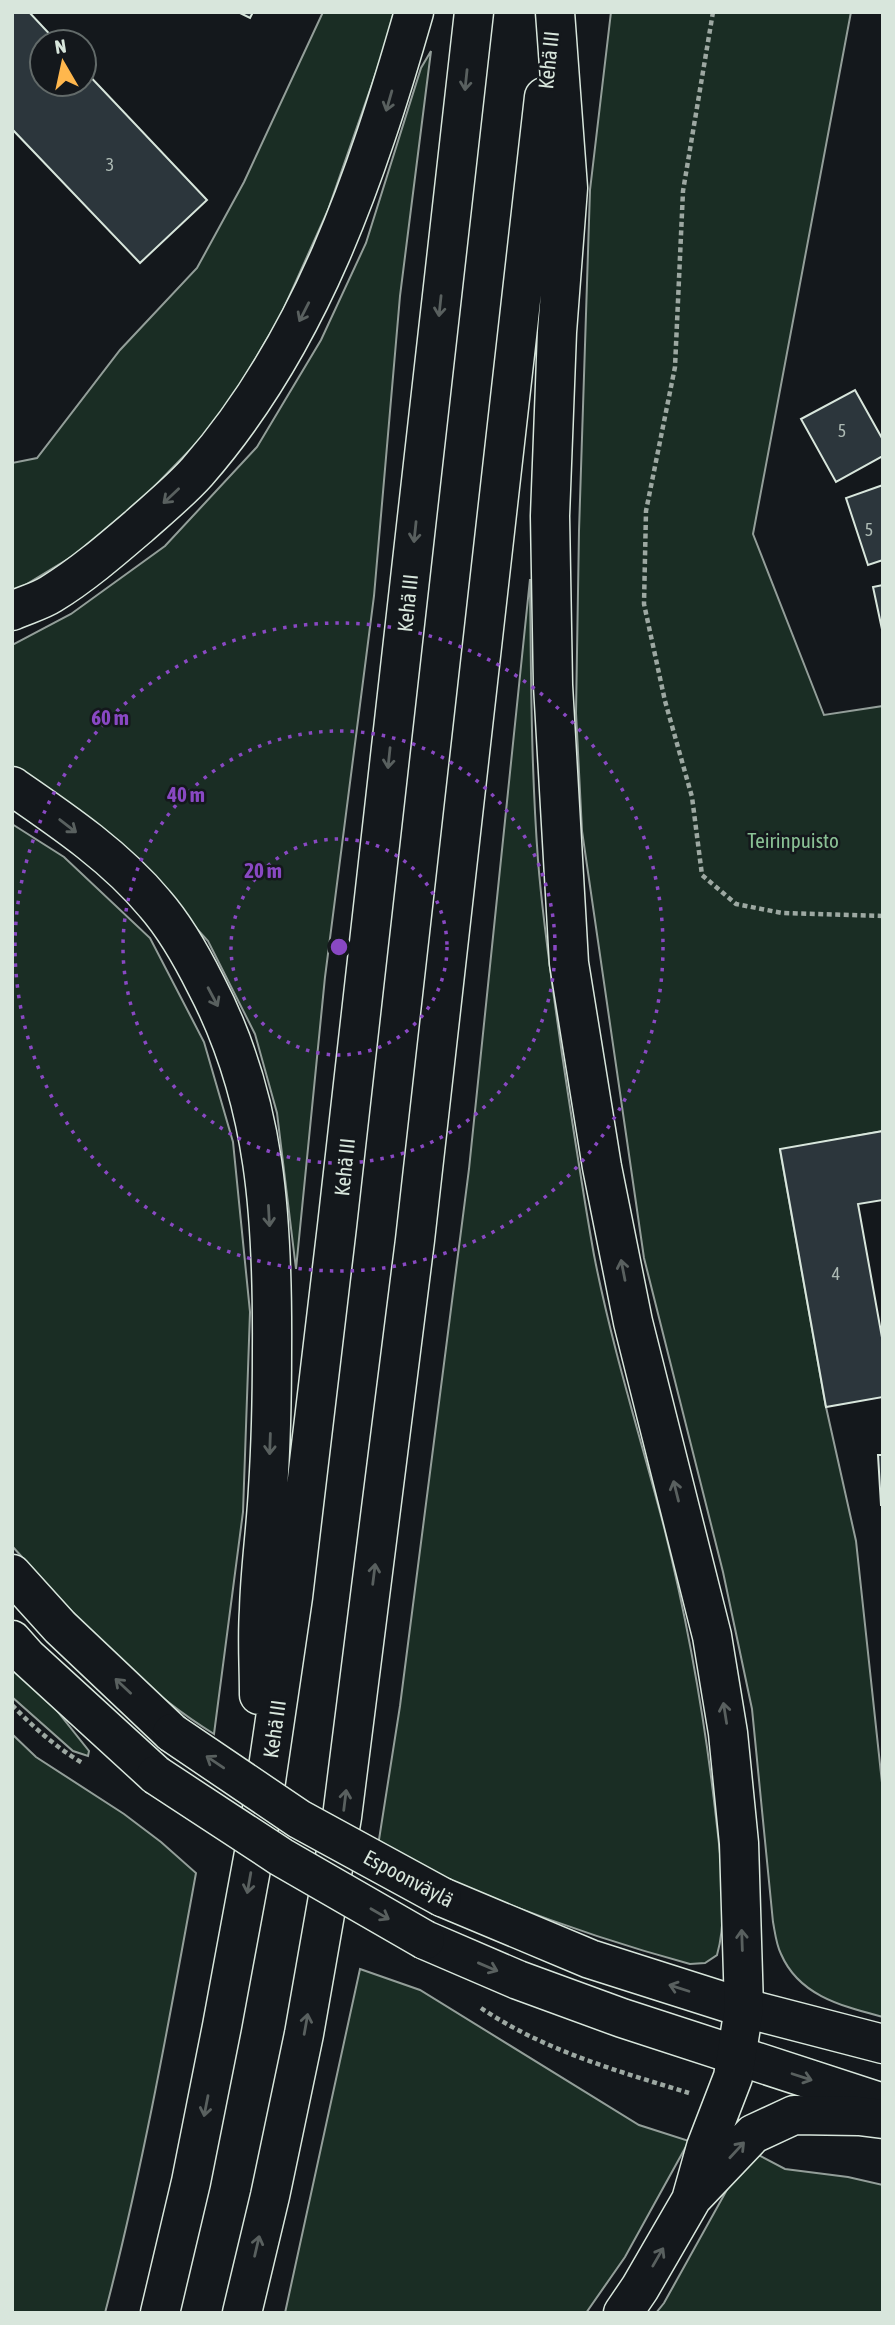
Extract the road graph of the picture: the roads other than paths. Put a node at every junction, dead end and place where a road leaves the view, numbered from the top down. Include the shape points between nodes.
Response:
1 (414, 12) edge
2 (474, 12) edge
3 (554, 12) edge
4 (12, 611) edge
5 (12, 786) edge
6 (12, 1574) edge
7 (12, 1640) edge
8 (261, 1815) junction
9 (744, 2008) junction
10 (883, 2044) edge
11 (737, 2056) junction
12 (883, 2103) edge
13 (883, 2119) edge
14 (691, 2200) junction
15 (160, 2313) edge
16 (242, 2313) edge
17 (623, 2313) edge

1 -> 4 main road via 385,114 345,222 307,307 260,388 195,473 109,552 50,595
2 -> 8 main road, Kehä III via 293,1597
9 -> 3 main road via 739,1843 714,1648 633,1322 569,963 553,685 550,516 568,188
16 -> 3 main road, Kehä III via 304,2034 342,1816 415,1240
5 -> 8 main road via 109,858 155,904 190,953 222,1015 245,1079 267,1192 273,1276 268,1486 258,1612
9 -> 6 main road, Espoonväylä, bridge via 590,1959 442,1897 299,1819 172,1733 60,1627
7 -> 11 main road, Espoonväylä, bridge via 156,1775 281,1857 425,1940 519,1980
8 -> 15 main road, Kehä III via 191,2182
9 - 10 main road, Espoonväylä
9 - 11 main road
11 -> 12 main road, Espoonväylä
11 - 14 main road
14 -> 13 main road via 753,2134 794,2115
17 -> 14 main road

